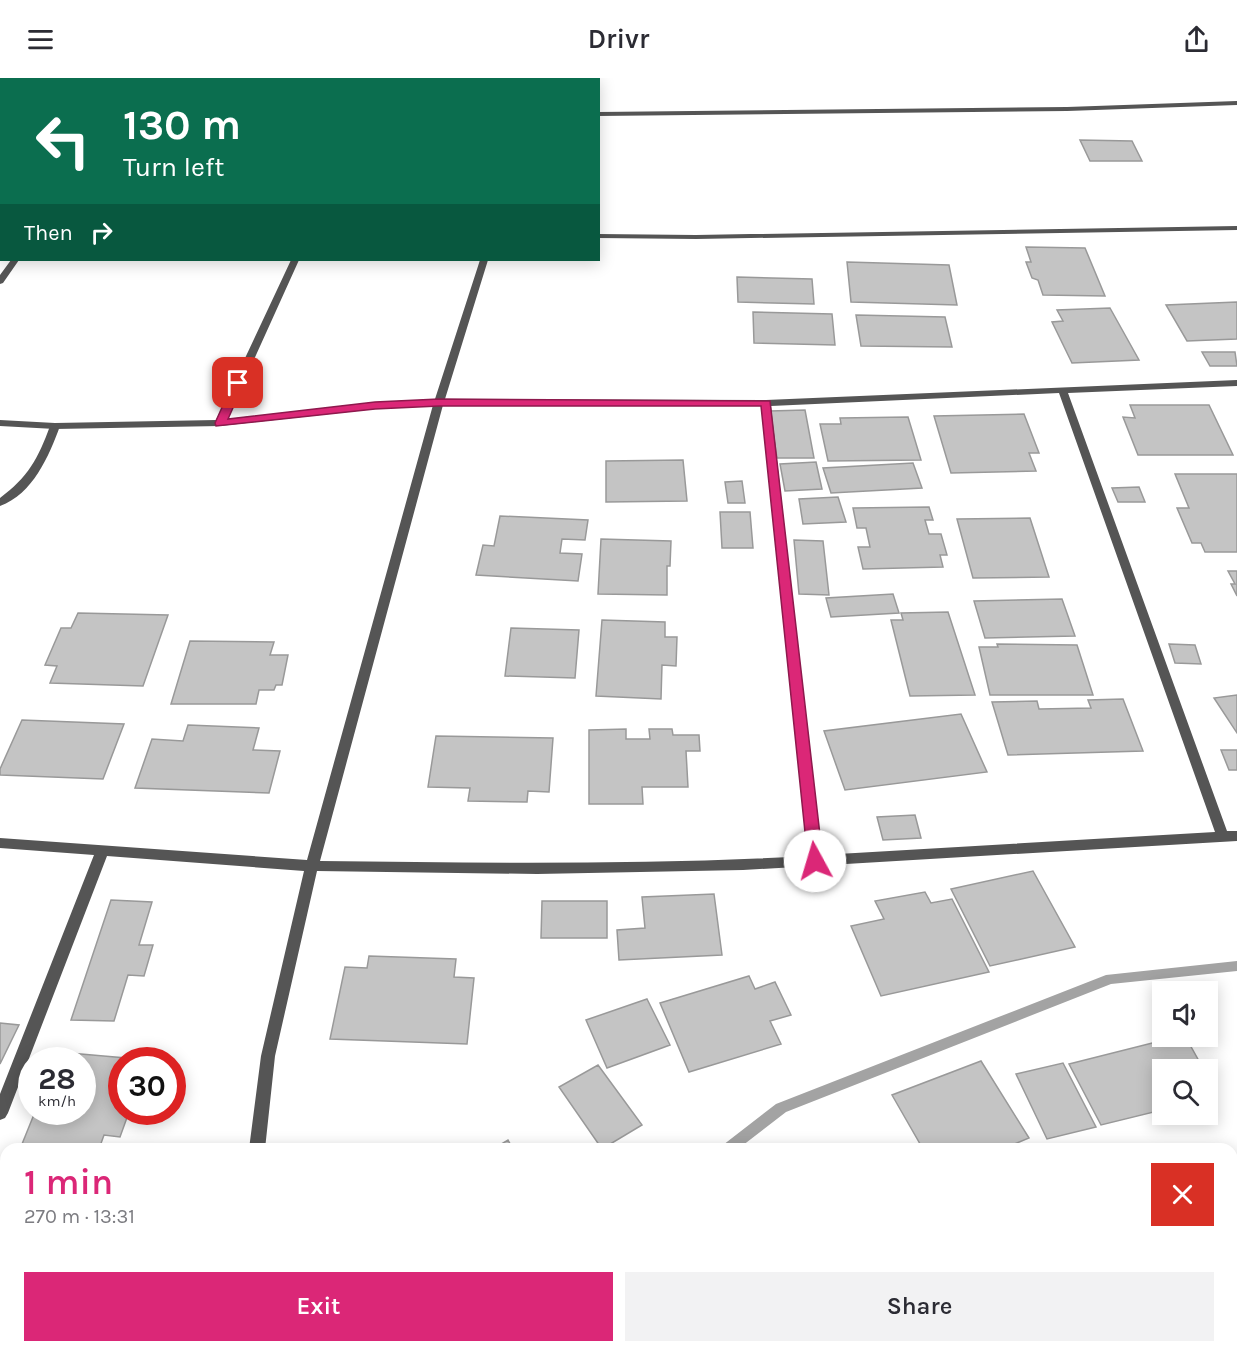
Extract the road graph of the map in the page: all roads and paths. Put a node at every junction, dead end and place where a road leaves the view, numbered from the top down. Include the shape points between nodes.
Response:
1 (1237, 103) edge
2 (600, 114) edge
3 (1237, 228) edge
4 (600, 236) edge
5 (295, 261) edge
6 (484, 261) edge
7 (14, 262) edge
8 (0, 265) edge
9 (0, 281) edge
10 (1237, 383) edge
11 (1063, 392) junction
12 (439, 402) junction
13 (766, 403) junction
14 (0, 423) edge
15 (220, 423) junction
16 (55, 426) junction
17 (0, 503) edge
18 (1237, 836) edge
19 (1223, 837) junction
20 (0, 843) edge
21 (103, 850) junction
22 (815, 861) junction
23 (312, 866) junction
24 (0, 1113) edge
25 (258, 1143) edge

1 - 2 street via 1067,109
3 - 4 street
5 - 15 street
6 - 12 street
7 - 8 street
7 - 9 street
10 - 11 street
11 - 13 street
11 - 19 street
12 - 13 street
12 - 15 street
12 - 23 street
13 - 22 street
14 - 16 street
15 - 16 street
16 - 17 street via 41,465
18 - 19 street
19 - 22 street
20 - 21 street
21 - 23 street
21 - 24 street
22 - 23 street via 537,869
23 - 25 street via 268,1056

